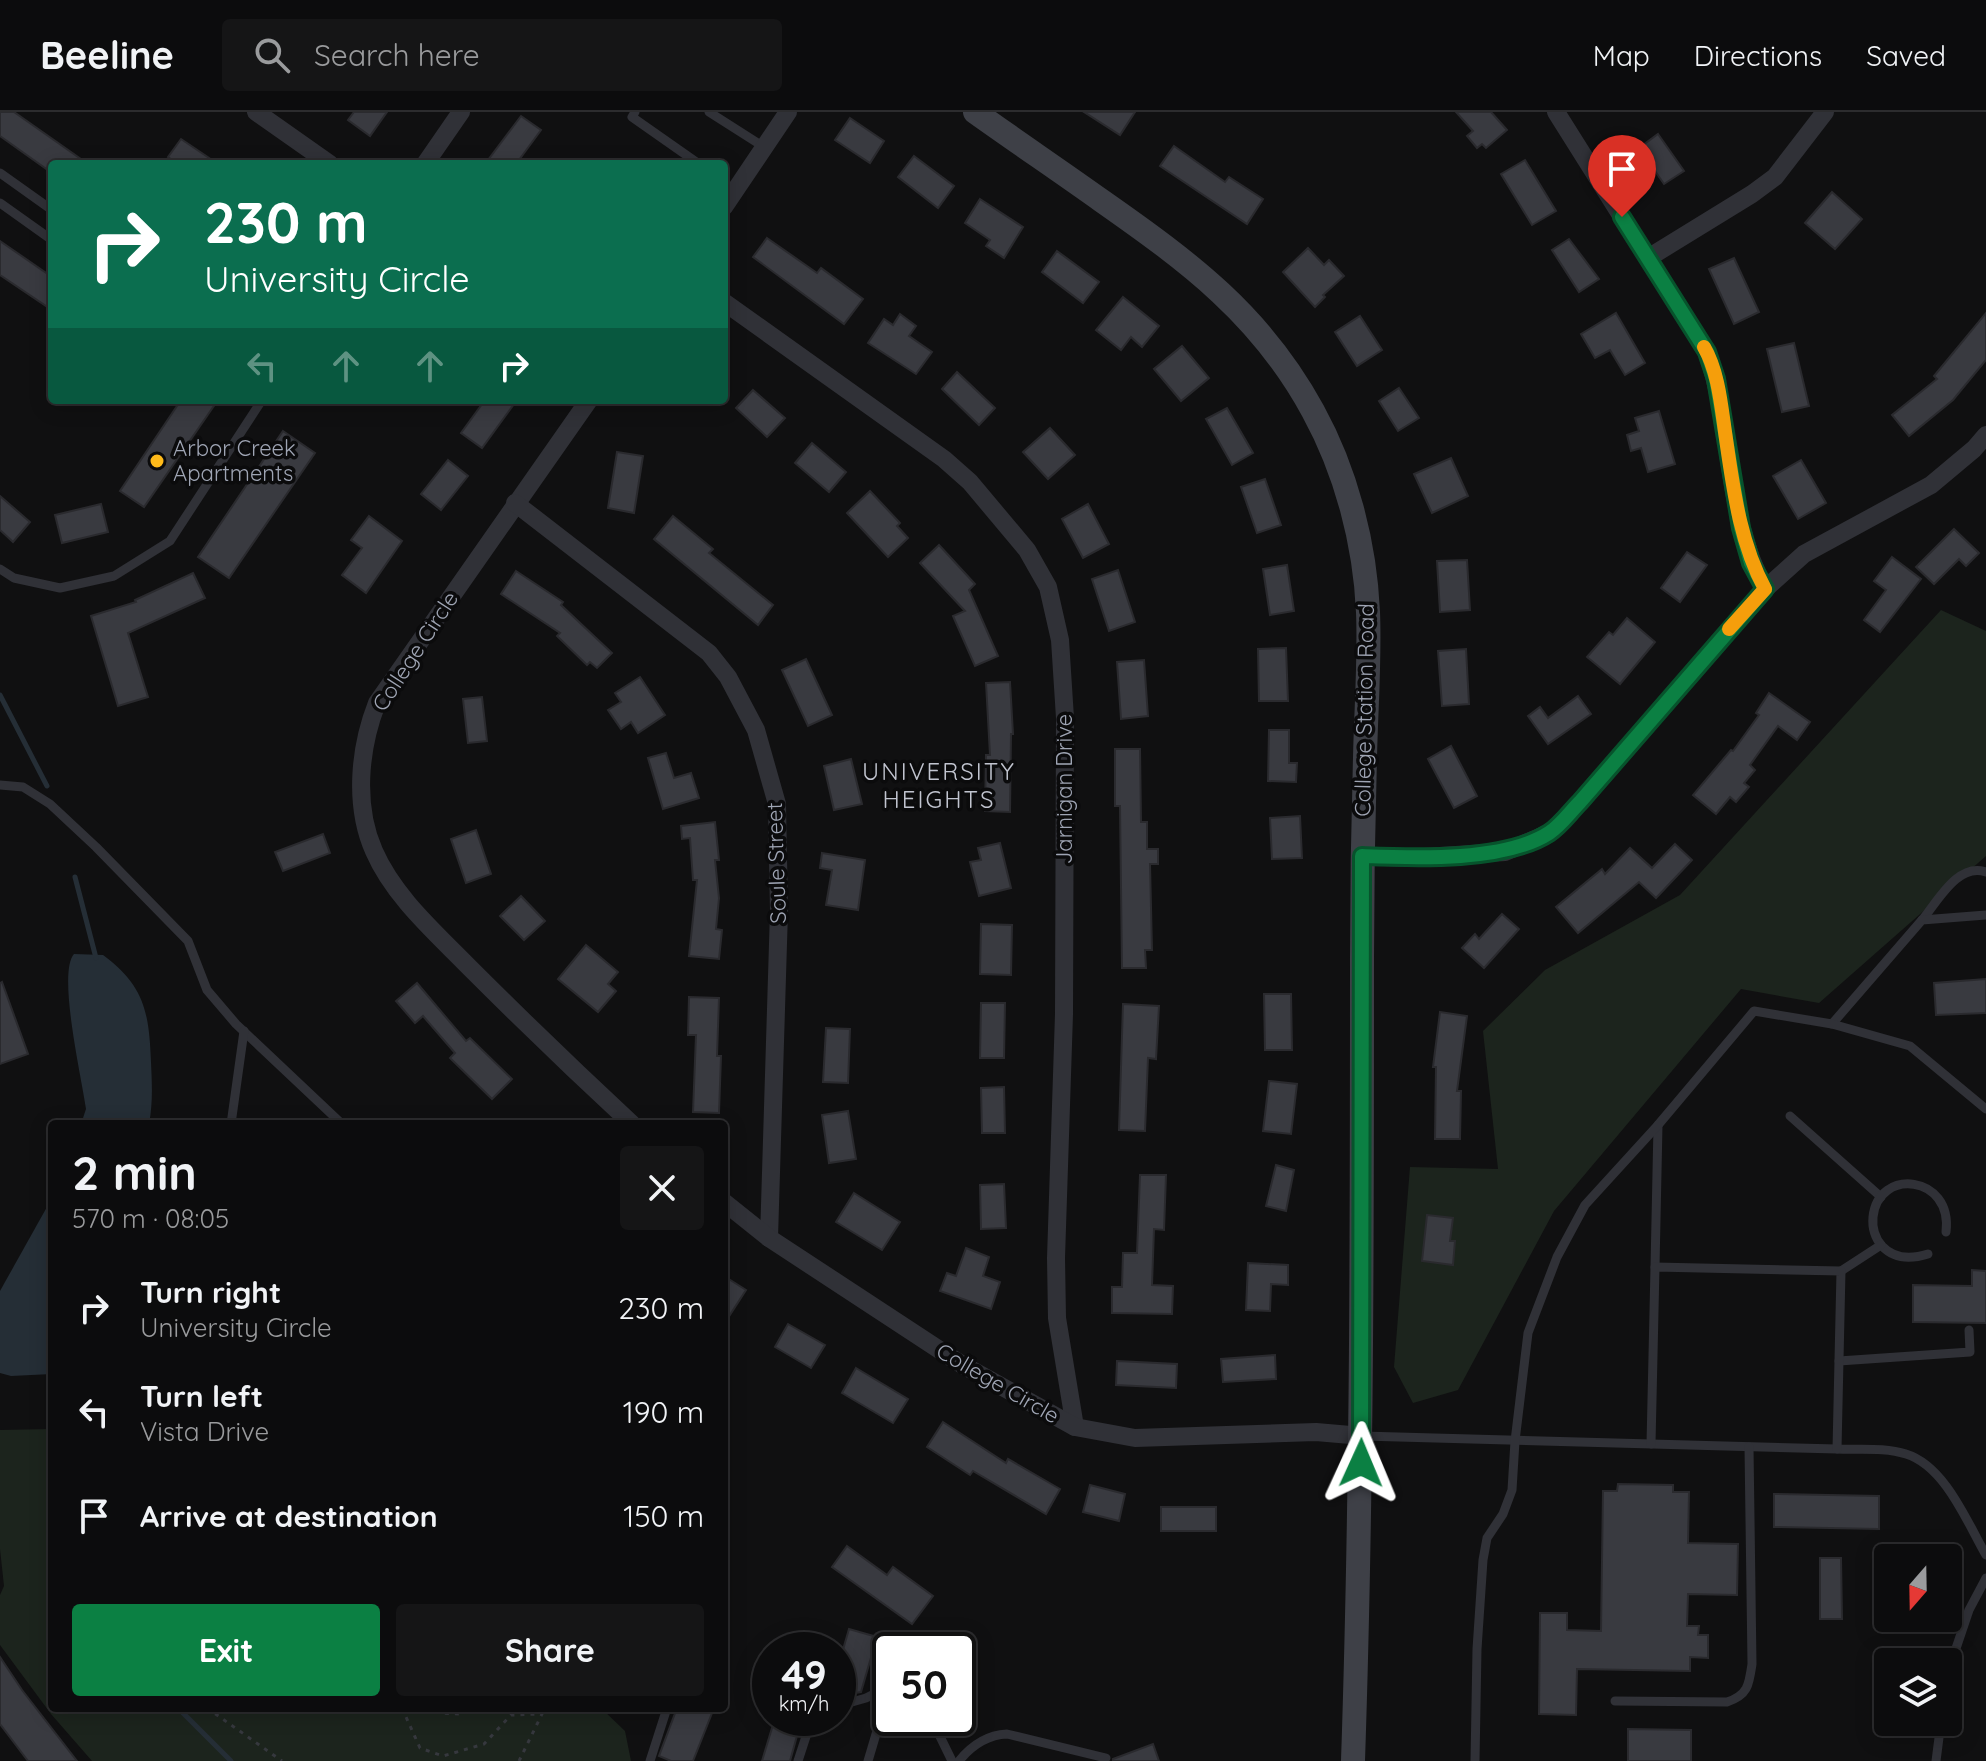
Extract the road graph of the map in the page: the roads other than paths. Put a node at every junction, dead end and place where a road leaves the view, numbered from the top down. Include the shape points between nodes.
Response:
1 (256, 112) edge
2 (461, 112) edge
3 (635, 112) edge
4 (709, 112) edge
5 (788, 112) edge
6 (975, 112) edge
7 (1556, 112) edge
8 (1825, 112) edge
9 (764, 147) junction
10 (324, 160) edge
11 (428, 160) edge
12 (693, 160) edge
13 (0, 173) edge
14 (730, 185) edge
15 (0, 203) edge
16 (48, 207) edge
17 (48, 237) edge
18 (1648, 258) junction
19 (728, 305) edge
20 (259, 404) edge
21 (586, 404) edge
22 (1986, 435) edge
23 (515, 503) junction
24 (0, 569) edge
25 (1765, 589) junction
26 (0, 785) edge
27 (1362, 856) junction
28 (1986, 872) edge
29 (1986, 915) edge
30 (1922, 920) junction
31 (1832, 1024) junction
32 (244, 1031) junction
33 (1986, 1109) edge
34 (332, 1115) junction
35 (1790, 1116) dead end
36 (232, 1120) edge
37 (327, 1120) edge
38 (338, 1120) edge
39 (628, 1120) edge
40 (1658, 1125) junction
41 (1881, 1197) junction
42 (728, 1205) edge
43 (1946, 1232) dead end
44 (769, 1238) junction
45 (1881, 1245) junction
46 (1928, 1254) dead end
47 (1655, 1267) junction
48 (1841, 1271) junction
49 (1969, 1330) dead end
50 (1839, 1361) junction
51 (1075, 1427) junction
52 (1362, 1436) junction
53 (1515, 1441) junction
54 (1651, 1444) junction
55 (1749, 1447) junction
56 (1837, 1449) junction
57 (1986, 1555) edge
58 (1986, 1578) edge
59 (1956, 1648) edge
60 (1615, 1701) dead end
61 (666, 1712) edge
62 (806, 1736) edge
63 (875, 1736) edge
64 (939, 1736) edge
65 (1939, 1736) edge
66 (944, 1746) junction
67 (1106, 1758) dead end
68 (650, 1761) edge
69 (798, 1761) edge
70 (868, 1761) edge
71 (938, 1761) edge
72 (952, 1761) edge
73 (959, 1761) edge
74 (1353, 1761) edge
75 (1475, 1761) edge
76 (1936, 1761) edge

1 - 10 street
2 - 11 street
3 - 12 lane via 632,117
4 - 9 lane
5 - 9 street
6 - 27 main road, College Station Road via 1210,281 1267,342 1313,412 1346,490 1364,573 1368,651
7 - 18 street
8 - 18 street via 1775,177
9 - 14 street
13 - 16 lane
15 - 17 lane
18 - 25 street via 1707,352 1741,528
19 - 51 street, Jarnigan Drive via 944,459 1027,550 1048,587 1060,640 1065,718 1057,1318
20 - 24 lane via 170,541 114,576 60,588 14,578
21 - 23 street, College Circle
22 - 25 street via 1931,485 1804,554
23 - 39 street, College Circle via 377,703 364,751 365,819 384,871 406,900
23 - 44 street, Soule Street via 709,653 756,730 777,804
25 - 27 street via 1551,832 1505,852
26 - 32 lane via 23,787 50,804 106,858 188,941 207,990
27 - 52 main road, College Station Road
28 - 30 lane via 1971,869 1960,874
29 - 30 lane
30 - 31 lane
31 - 33 lane via 1910,1046
31 - 40 lane via 1754,1011
32 - 34 lane
32 - 36 lane
34 - 37 lane
34 - 38 lane
35 - 41 lane
40 - 47 lane
40 - 53 lane via 1585,1205 1557,1257 1528,1333
41 - 43 lane via 1903,1184 1927,1187 1945,1206
41 - 45 lane via 1872,1222
42 - 44 street, College Circle
44 - 51 street, College Circle via 961,1364
45 - 46 lane via 1903,1258
45 - 48 lane
47 - 48 lane
47 - 54 lane
48 - 50 lane
49 - 50 lane via 1970,1352
50 - 56 lane
51 - 52 street, College Circle via 1135,1438 1316,1432
52 - 53 lane
52 - 74 main road, College Station Road
53 - 54 lane
53 - 75 lane via 1509,1502 1487,1538 1483,1560
54 - 55 lane
55 - 56 lane
55 - 60 lane via 1749,1684 1740,1698 1727,1702
56 - 57 lane via 1906,1453 1925,1463 1941,1478
58 - 59 lane
61 - 68 lane
62 - 69 lane
63 - 70 lane
64 - 66 lane
65 - 76 lane
66 - 71 lane
66 - 72 lane
67 - 73 lane via 998,1734

